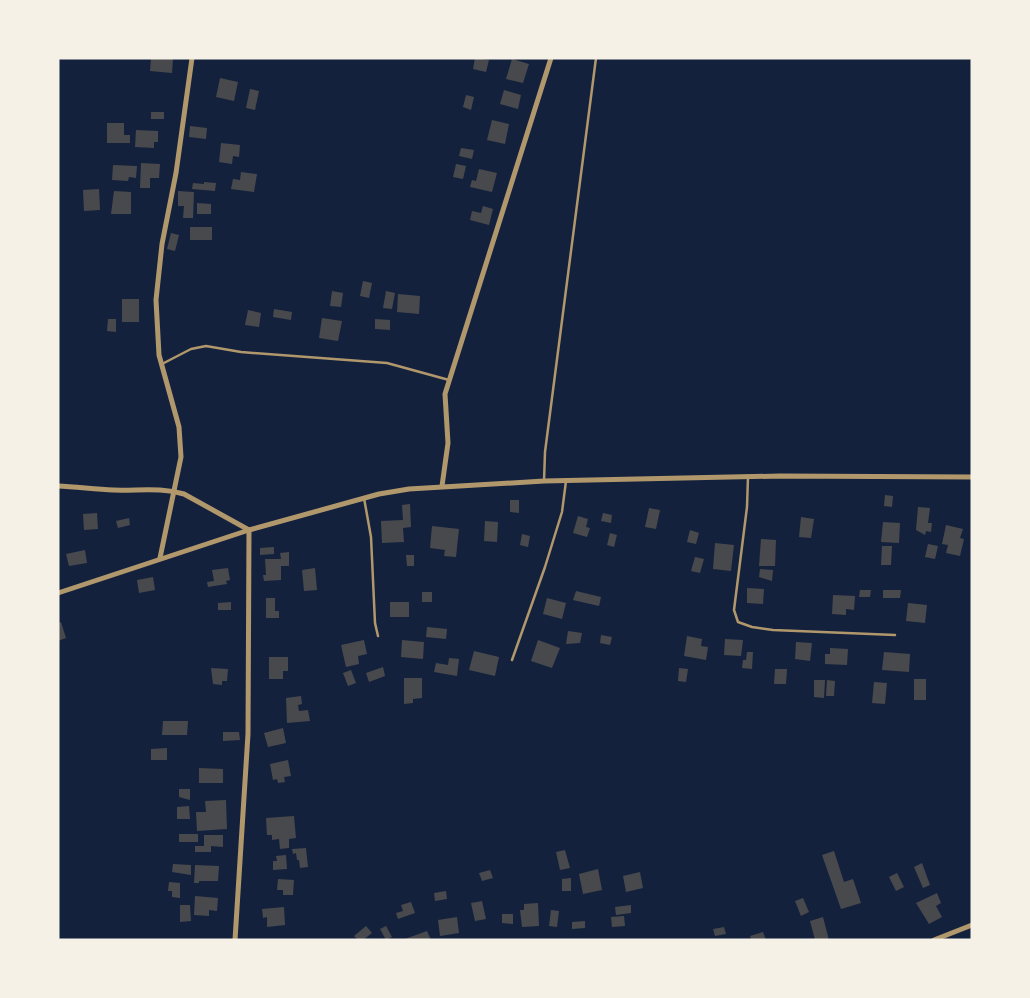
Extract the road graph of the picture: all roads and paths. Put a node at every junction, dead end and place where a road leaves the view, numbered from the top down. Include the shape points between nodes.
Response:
1 (191, 58) edge
2 (551, 58) edge
3 (596, 58) edge
4 (161, 365) junction
5 (449, 380) junction
6 (748, 477) junction
7 (972, 477) edge
8 (544, 481) junction
9 (566, 481) junction
10 (58, 486) edge
11 (442, 486) junction
12 (175, 492) junction
13 (364, 498) junction
14 (249, 530) junction
15 (160, 558) junction
16 (58, 593) edge
17 (895, 635) dead end
18 (378, 636) dead end
19 (512, 660) dead end
20 (972, 925) edge
21 (235, 940) edge
22 (934, 940) edge

1 - 4 street via 162,244 156,319
2 - 5 street
3 - 8 lane
4 - 5 lane via 206,346 387,363
4 - 12 street via 180,442
5 - 11 street via 444,400 448,443
6 - 7 street
6 - 9 street
6 - 17 lane via 734,610 738,622 773,630
8 - 9 street
8 - 11 street
9 - 19 lane via 562,512
10 - 12 street
11 - 13 street
12 - 14 street
12 - 15 street
13 - 14 street
13 - 18 lane
14 - 15 street
14 - 21 street via 248,734
15 - 16 street
20 - 22 street

